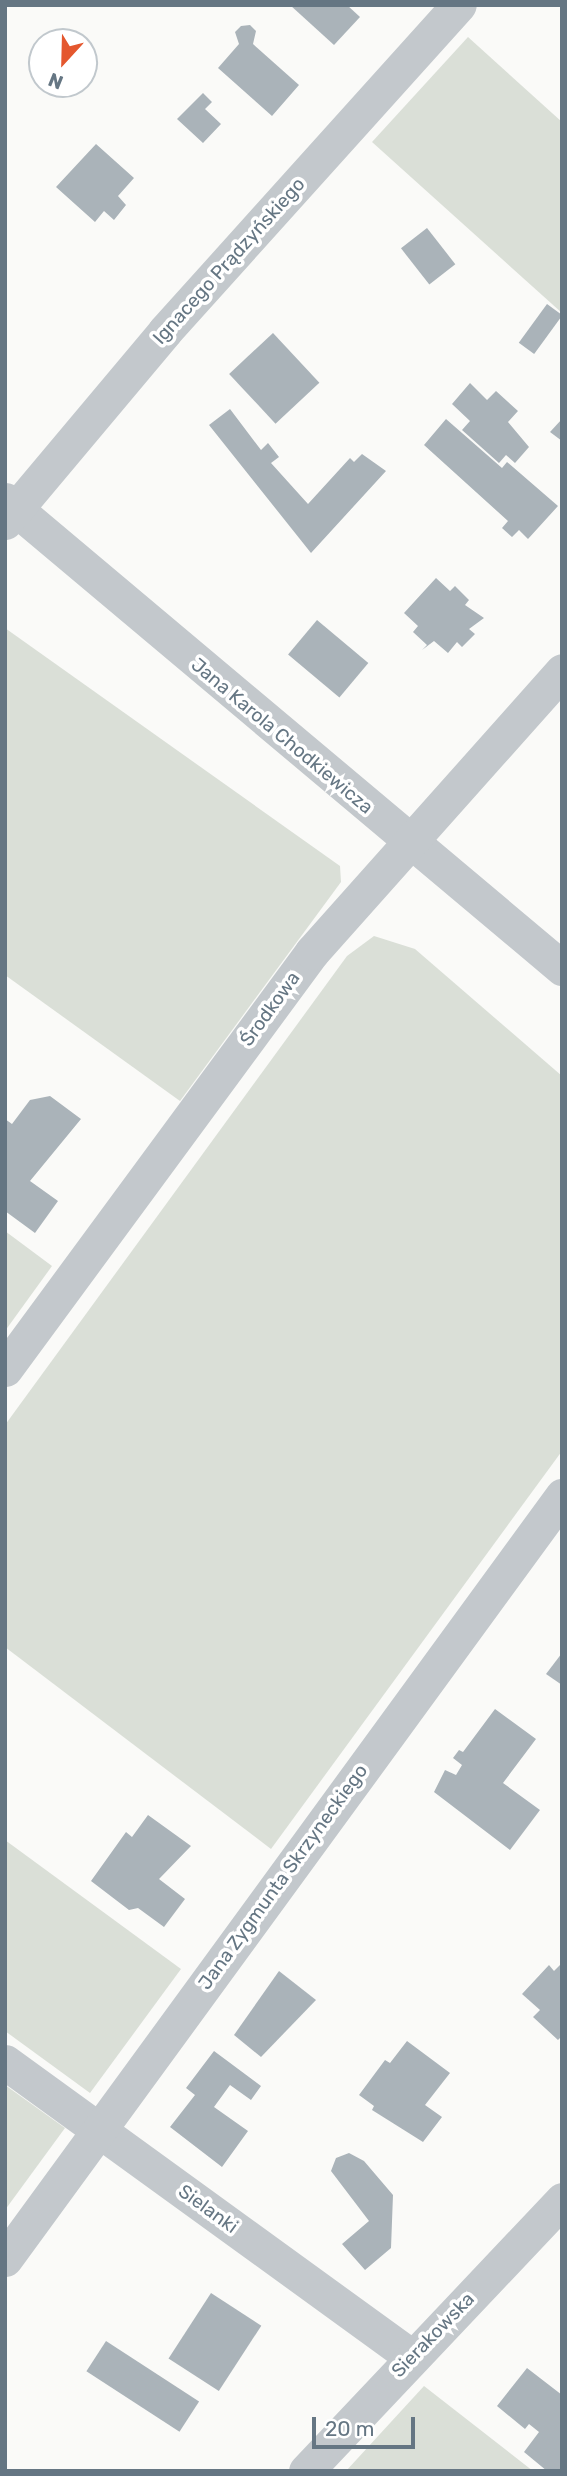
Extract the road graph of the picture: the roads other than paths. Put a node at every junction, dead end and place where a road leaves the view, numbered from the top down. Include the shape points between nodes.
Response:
1 (459, 5) edge
2 (9, 511) edge
3 (562, 671) edge
4 (407, 842) junction
5 (562, 968) edge
6 (5, 1369) edge
7 (562, 1496) edge
8 (5, 2062) edge
9 (99, 2130) junction
10 (562, 2200) edge
11 (5, 2259) edge
12 (412, 2357) junction
13 (306, 2471) edge

1 - 2 street, Ignacego Prądzyńskiego
2 - 4 street, Jana Karola Chodkiewicza
3 - 4 street, Środkowa
4 - 5 street, Jana Karola Chodkiewicza
4 - 6 street, Środkowa via 312,952
7 - 9 street, Jana Zygmunta Skrzyneckiego
8 - 9 street, Sielanki
9 - 11 street, Jana Zygmunta Skrzyneckiego
9 - 12 street, Sielanki
10 - 12 street, Sierakowska
12 - 13 street, Sierakowska

